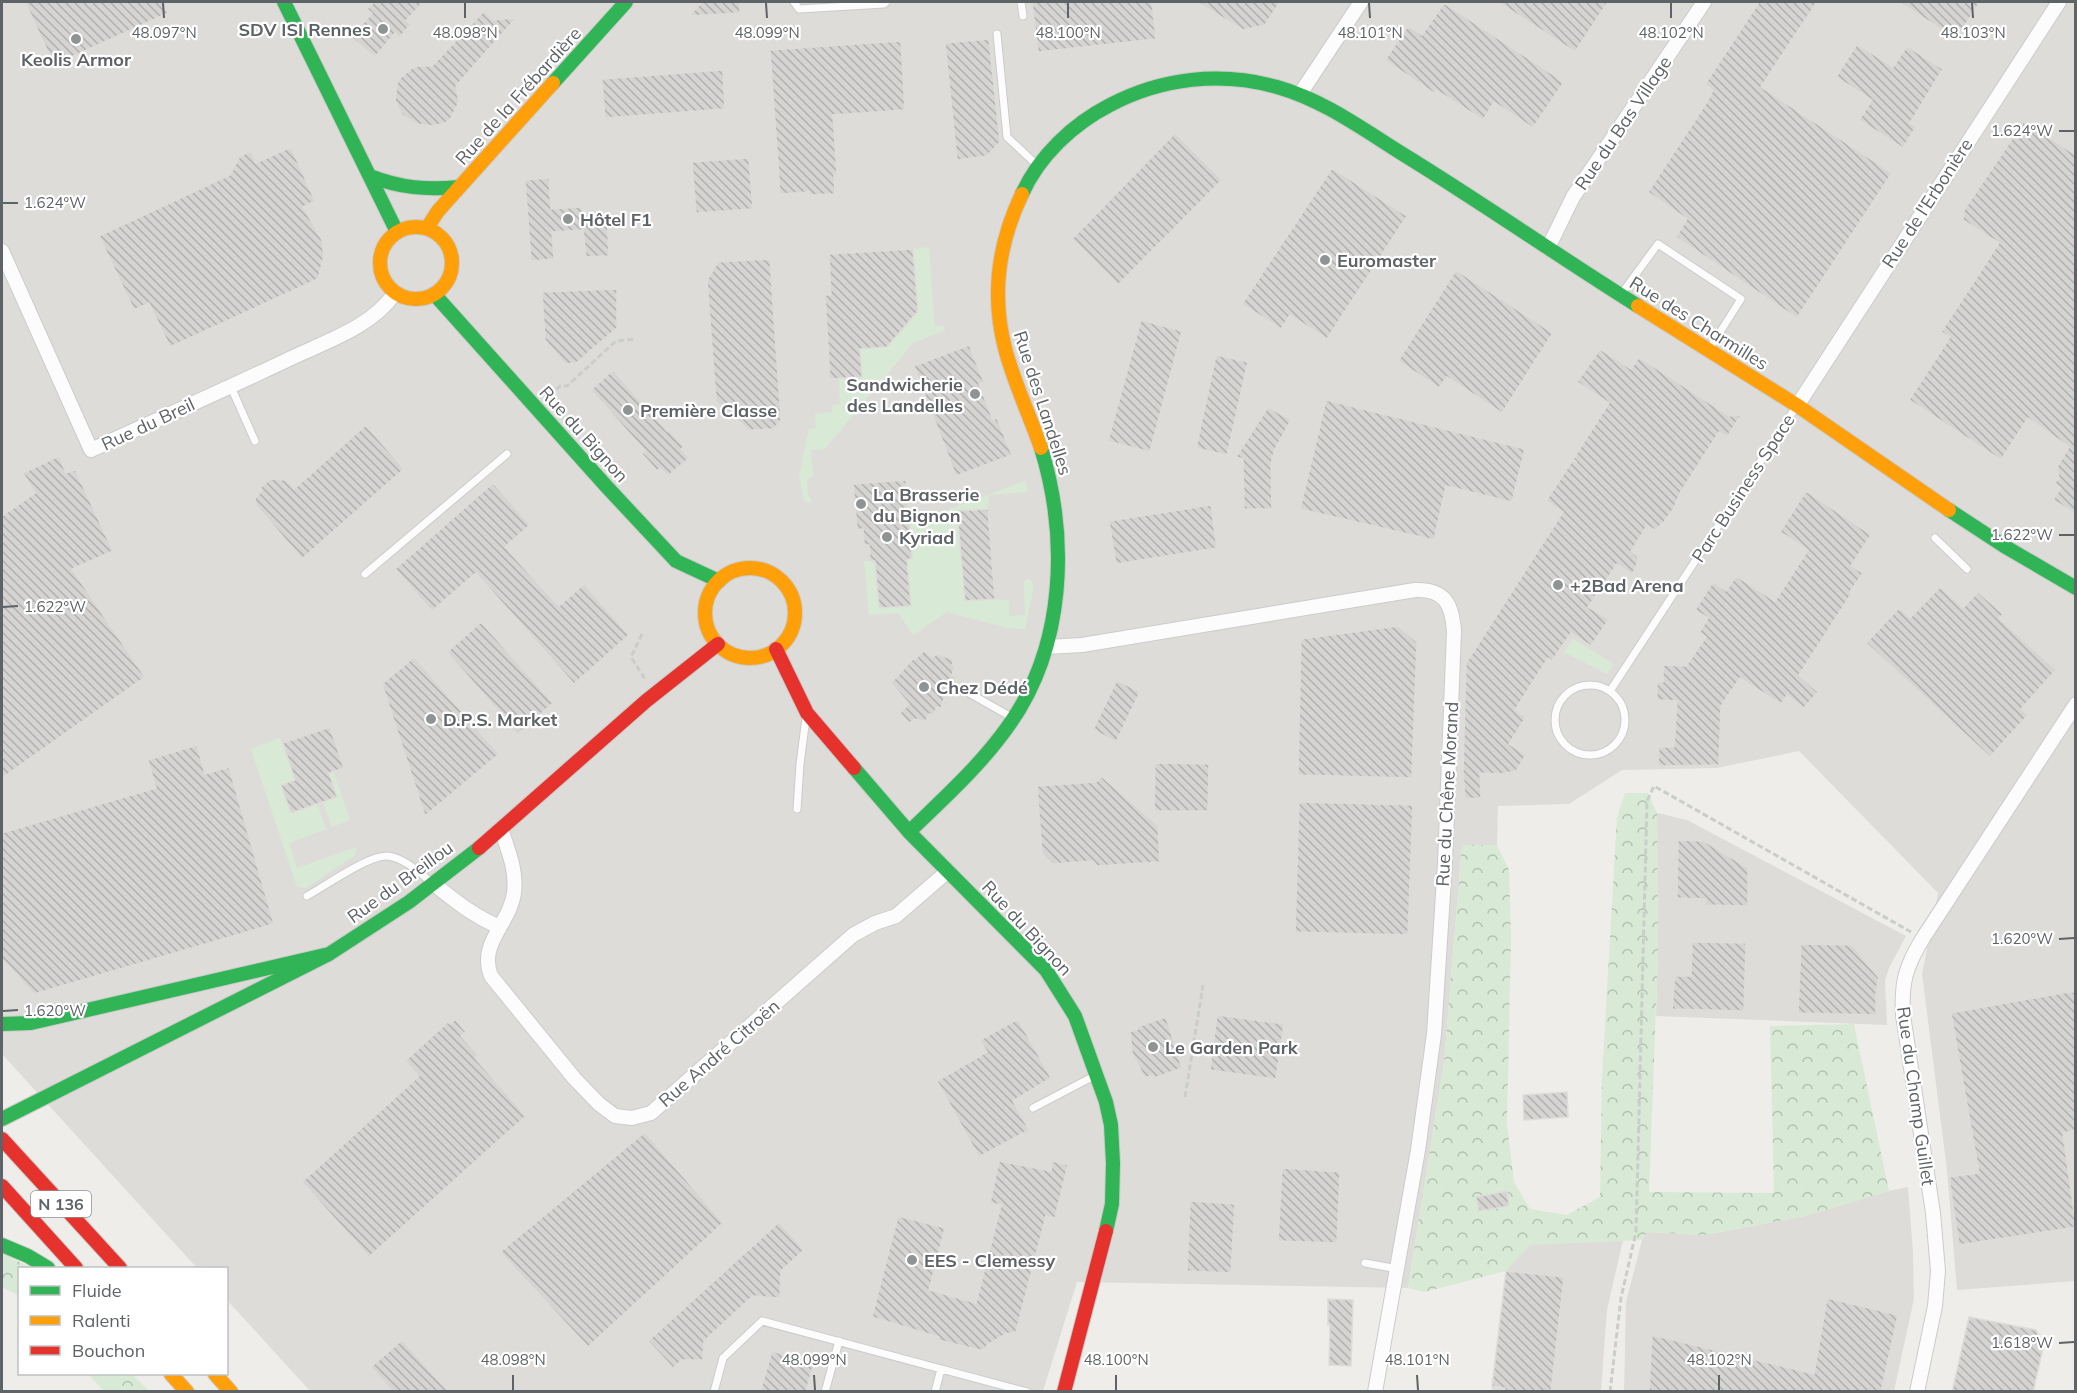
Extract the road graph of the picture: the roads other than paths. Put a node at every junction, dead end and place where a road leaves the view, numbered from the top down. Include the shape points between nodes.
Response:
1 (284, 2) edge
2 (626, 2) edge
3 (794, 2) edge
4 (818, 2) edge
5 (886, 2) edge
6 (1021, 2) edge
7 (1361, 2) edge
8 (1704, 2) edge
9 (2059, 2) edge
10 (844, 4) edge
11 (824, 8) junction
12 (1023, 16) dead end
13 (997, 34) dead end
14 (1300, 94) junction
15 (1039, 166) junction
16 (370, 176) junction
17 (459, 186) junction
18 (427, 228) junction
19 (397, 232) junction
20 (1548, 248) junction
21 (2, 251) edge
22 (395, 293) junction
23 (435, 295) junction
24 (1621, 295) junction
25 (1709, 351) junction
26 (231, 387) junction
27 (1797, 406) junction
28 (255, 441) dead end
29 (507, 454) dead end
30 (1935, 538) dead end
31 (1967, 569) dead end
32 (365, 574) dead end
33 (719, 580) junction
34 (2076, 588) edge
35 (718, 644) junction
36 (1046, 647) junction
37 (776, 649) junction
38 (1610, 691) junction
39 (969, 693) dead end
40 (2076, 704) edge
41 (807, 713) junction
42 (1015, 720) junction
43 (797, 809) dead end
44 (501, 830) junction
45 (909, 832) junction
46 (948, 871) junction
47 (434, 884) junction
48 (307, 896) dead end
49 (500, 927) junction
50 (329, 954) junction
51 (2, 1024) edge
52 (1096, 1075) junction
53 (1033, 1108) dead end
54 (2, 1119) edge
55 (2, 1139) edge
56 (2, 1186) edge
57 (2, 1245) edge
58 (1365, 1263) dead end
59 (45, 1267) edge
60 (74, 1267) edge
61 (118, 1267) edge
62 (1398, 1269) junction
63 (839, 1341) junction
64 (941, 1369) junction
65 (172, 1375) edge
66 (216, 1375) edge
67 (187, 1392) edge
68 (231, 1392) edge
69 (714, 1392) edge
70 (825, 1392) edge
71 (935, 1392) edge
72 (1028, 1392) edge
73 (1064, 1392) edge
74 (1375, 1392) edge
75 (1917, 1392) edge

1 - 16 main road
2 - 17 main road, Rue de la Frébardière
3 - 11 lane via 799,9
4 - 11 lane
5 - 10 lane
6 - 12 lane
7 - 14 street
8 - 20 street, Rue du Bas Village via 1573,197
9 - 27 street, Rue de l'Erbonière
10 - 11 lane
13 - 15 lane via 1006,137
14 - 15 main road, Rue des Landelles via 1230,79 1196,79 1155,87 1134,93 1094,114 1064,137
14 - 20 main road, Rue des Charmilles via 1326,105
15 - 36 main road, Rue des Landelles via 1010,218 999,267 998,299 1005,348 1045,459 1055,506 1057,575
16 - 17 main road, Rue de la Frébardière via 417,190
16 - 19 main road
17 - 18 main road, Rue de la Frébardière
18 - 19 main road
18 - 23 main road via 446,242 453,264 444,287
19 - 22 main road via 382,250 380,262 386,285
20 - 24 main road, Rue des Charmilles
21 - 26 street, Rue du Breil via 91,450
22 - 23 main road via 415,300
22 - 26 street, Rue du Breil via 385,307 367,320
23 - 33 main road, Rue du Bignon via 676,561
24 - 25 main road, Rue des Charmilles
24 - 25 lane via 1658,244 1741,299
25 - 27 main road, Rue des Charmilles
26 - 28 lane
27 - 34 main road, Rue des Charmilles via 1989,537
27 - 38 lane, Parc Business Space
29 - 32 lane
30 - 31 lane
33 - 35 main road via 706,605 710,632
33 - 37 main road via 730,572 750,568 770,572 781,580 792,597 795,616 789,635
35 - 37 main road via 740,656 765,655
35 - 44 main road, Rue du Breillou via 655,694
36 - 42 main road, Rue des Landelles via 1029,695
36 - 62 street, Rue du Chêne Morand via 1082,645 1415,590 1443,596 1449,605 1454,631 1434,1034
37 - 41 main road, Rue du Bignon
38 - 38 lane via 1600,686 1577,687 1560,701 1555,723 1564,744 1574,751 1596,754 1616,743 1622,733 1623,710
39 - 42 lane
40 - 75 street, Rue du Champ Guillet via 1923,938 1906,971 1903,1015 1934,1213 1938,1270 1935,1306
41 - 43 lane
41 - 45 main road, Rue du Bignon
42 - 45 main road, Rue des Landelles via 987,754
44 - 47 main road, Rue du Breillou
44 - 49 street, Rue André Citroën via 515,879 514,896
45 - 46 main road, Rue du Bignon
46 - 49 street, Rue André Citroën via 896,916 853,935 651,1113 632,1118 615,1116 586,1091 491,976 487,954
46 - 52 main road, Rue du Bignon via 1046,970 1076,1016
47 - 48 lane via 402,861 388,856 372,858
47 - 49 street via 481,919
47 - 50 main road, Rue du Breillou
50 - 51 main road via 31,1023
50 - 54 main road, Rue du Breillou
52 - 53 lane
52 - 73 main road, Rue du Bignon via 1111,1125 1112,1204
55 - 61 main road, N 136
56 - 60 main road, N 136
57 - 59 main road
58 - 62 lane
62 - 74 street, Rue du Chêne Morand
63 - 64 lane
63 - 69 lane via 762,1321 723,1358
63 - 70 lane
64 - 71 lane
64 - 72 lane
65 - 67 main road
66 - 68 main road

